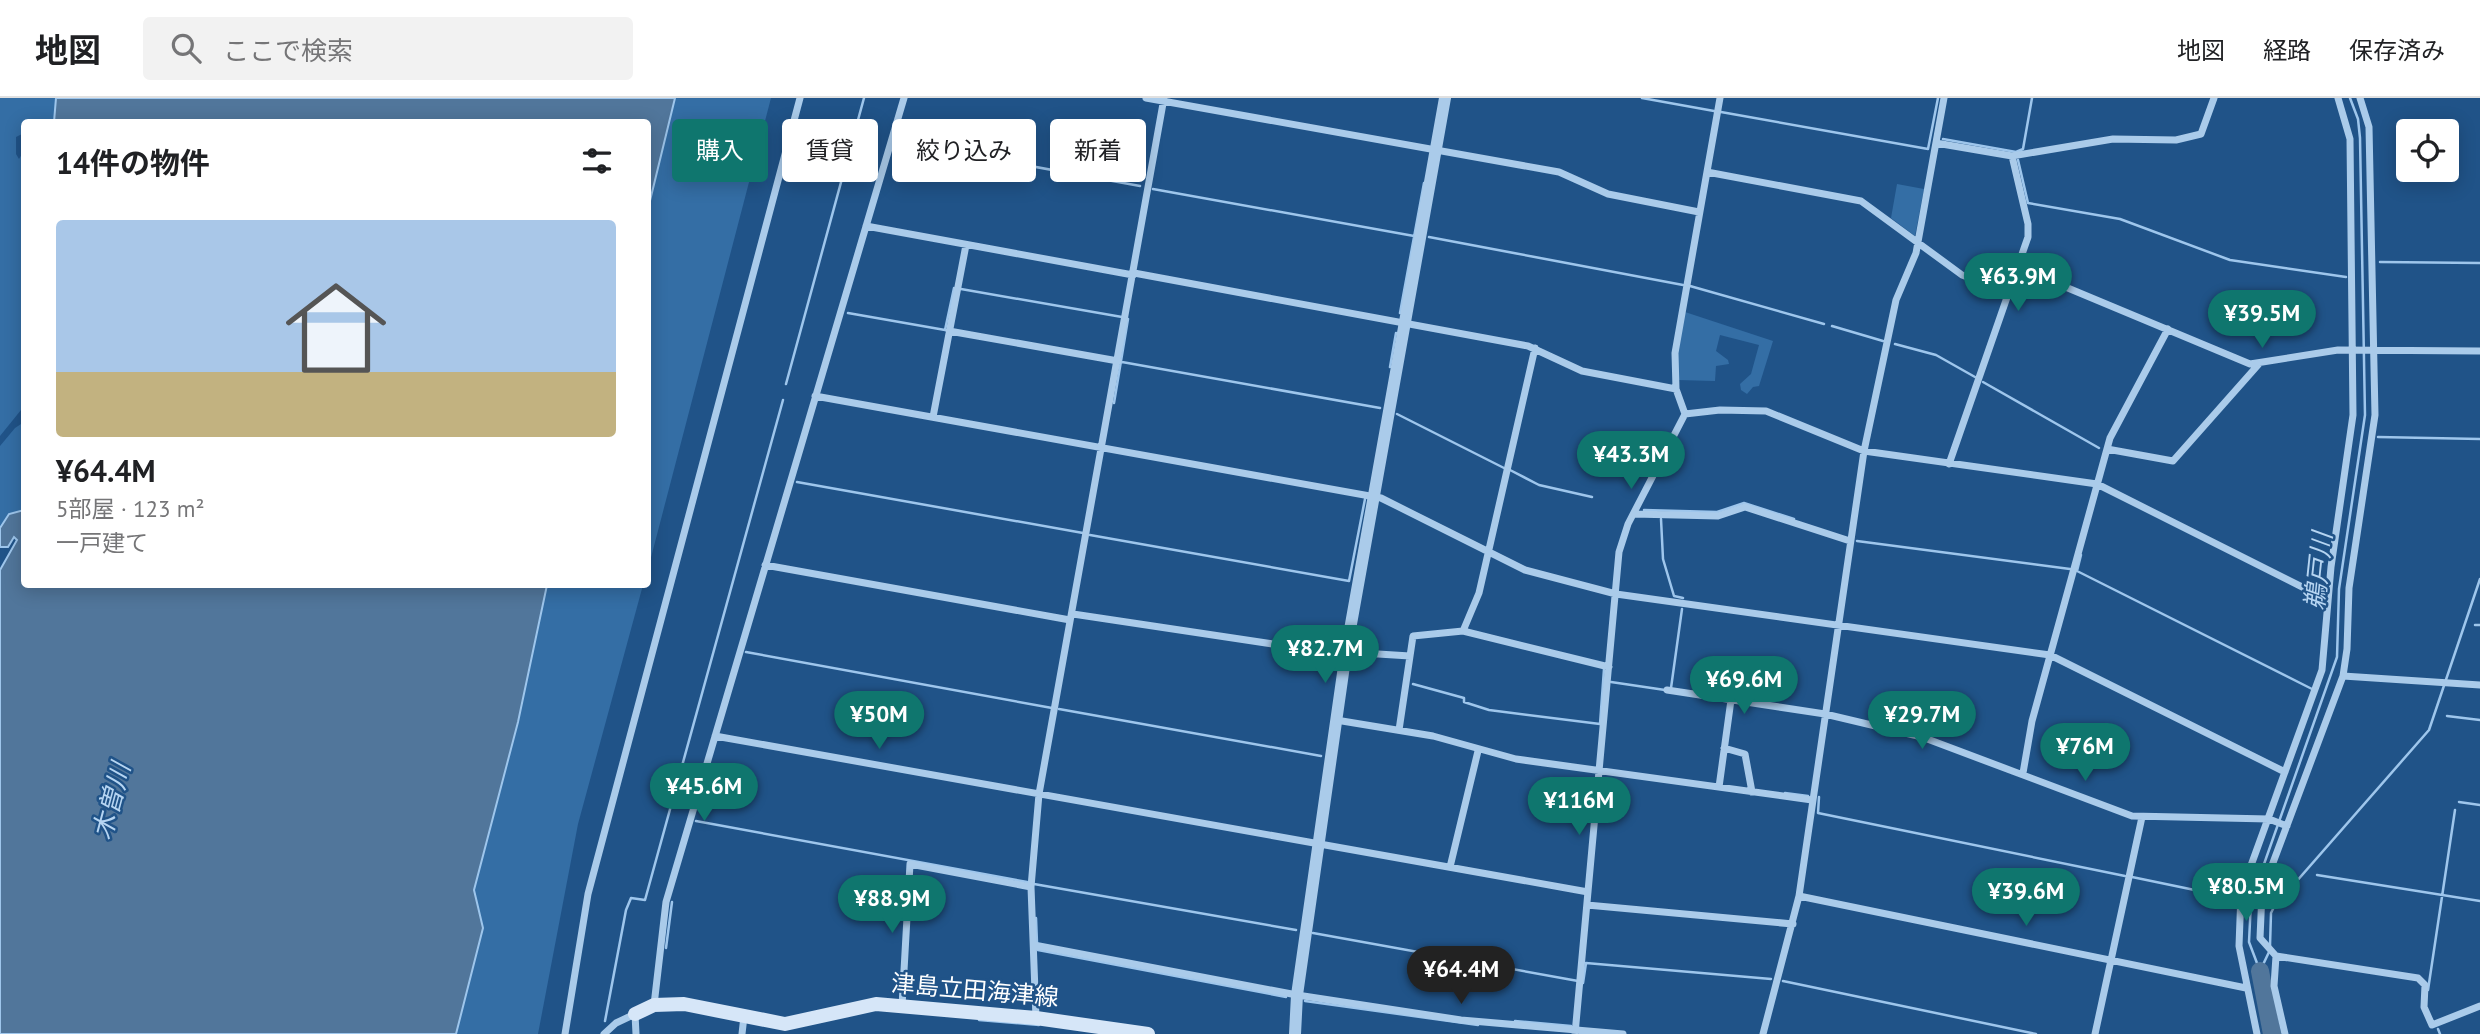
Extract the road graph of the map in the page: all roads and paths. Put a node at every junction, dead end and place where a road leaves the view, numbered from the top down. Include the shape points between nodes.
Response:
1 (800, 98) edge
2 (904, 98) edge
3 (1146, 98) edge
4 (1445, 98) edge
5 (1720, 98) edge
6 (1944, 98) edge
7 (2214, 98) edge
8 (2338, 98) edge
9 (2360, 98) edge
10 (1164, 100) edge
11 (1936, 142) junction
12 (1436, 150) junction
13 (2012, 156) junction
14 (1707, 172) junction
15 (1699, 212) junction
16 (866, 226) junction
17 (1919, 242) junction
18 (966, 244) junction
19 (1134, 274) junction
20 (2012, 283) junction
21 (1406, 322) junction
22 (2168, 328) junction
23 (949, 331) junction
24 (1535, 348) junction
25 (2354, 350) junction
26 (2373, 350) junction
27 (2480, 351) edge
28 (1118, 361) junction
29 (2258, 365) junction
30 (1676, 389) junction
31 (816, 396) junction
32 (1685, 414) junction
33 (933, 417) junction
34 (1101, 448) junction
35 (2107, 449) junction
36 (1864, 451) junction
37 (1949, 464) junction
38 (2097, 484) junction
39 (1374, 497) junction
40 (1634, 514) junction
41 (1850, 541) junction
42 (1489, 551) junction
43 (765, 565) junction
44 (1616, 594) junction
45 (2328, 600) junction
46 (1071, 617) junction
47 (1837, 625) junction
48 (1463, 631) junction
49 (1346, 654) junction
50 (2050, 655) junction
51 (1409, 656) junction
52 (1609, 667) junction
53 (2343, 676) junction
54 (2480, 685) edge
55 (1667, 690) dead end
56 (1731, 700) junction
57 (1825, 714) junction
58 (1336, 720) junction
59 (1399, 730) junction
60 (715, 736) junction
61 (1724, 748) junction
62 (1478, 751) junction
63 (1599, 771) junction
64 (2285, 772) junction
65 (2023, 773) junction
66 (1719, 788) junction
67 (1752, 792) junction
68 (1039, 794) junction
69 (1812, 800) junction
70 (2142, 817) junction
71 (2268, 819) junction
72 (2287, 826) junction
73 (1318, 845) junction
74 (1450, 867) junction
75 (1031, 887) junction
76 (1588, 892) junction
77 (1799, 896) junction
78 (1587, 905) junction
79 (1793, 924) junction
80 (1034, 945) junction
81 (2275, 953) junction
82 (2110, 960) junction
83 (2246, 988) junction
84 (1297, 995) junction
85 (654, 1006) junction
86 (902, 1006) junction
87 (2480, 1006) edge
88 (635, 1014) junction
89 (744, 1016) junction
90 (1036, 1017) junction
91 (1080, 1028) edge
92 (1575, 1032) edge
93 (565, 1034) edge
94 (604, 1034) edge
95 (636, 1034) edge
96 (742, 1034) edge
97 (1148, 1034) edge
98 (1295, 1034) edge
99 (1623, 1034) edge
100 (1763, 1034) edge
101 (2095, 1034) edge
102 (2257, 1034) edge
103 (2285, 1034) edge

1 - 93 street via 588,894
2 - 16 street
3 - 10 street
4 - 12 street
5 - 14 street
6 - 11 street
7 - 13 street via 2201,134 2189,138 2113,139
8 - 25 street via 2350,139
9 - 26 street via 2370,127
10 - 12 street
10 - 19 street
11 - 13 street
11 - 17 street
12 - 15 street via 1559,172 1608,194
12 - 21 street
13 - 20 street via 2028,233
14 - 15 street
14 - 17 street via 1853,198
15 - 30 street via 1675,353
16 - 18 street
16 - 31 street
17 - 20 street via 1962,275 1983,283
17 - 36 street via 1896,300
18 - 19 street
18 - 23 street
19 - 21 street
19 - 28 street
20 - 22 street via 2063,286
20 - 37 street
21 - 24 street
21 - 39 street
22 - 29 street
22 - 35 street via 2114,426
23 - 28 street
23 - 33 street
24 - 30 street via 1582,371
24 - 42 street
25 - 26 street
25 - 29 street
25 - 45 street via 2353,415
26 - 27 street
26 - 53 street via 2375,415 2350,588
28 - 34 street
29 - 35 street via 2173,461
30 - 32 street
31 - 33 street
31 - 43 street
32 - 36 street via 1766,411
32 - 40 street
33 - 34 street
34 - 39 street
34 - 46 street
35 - 38 street
36 - 37 street
36 - 41 street
37 - 38 street
38 - 45 street
38 - 50 street
39 - 42 street
39 - 49 street
40 - 41 street via 1718,516 1745,507
40 - 44 street via 1619,552
41 - 47 street
42 - 44 street via 1525,570
42 - 48 street
43 - 46 street
43 - 60 street
44 - 47 street
44 - 52 street
45 - 64 street via 2322,670
46 - 49 street
46 - 68 street
47 - 50 street
47 - 57 street
48 - 51 street via 1413,636
48 - 52 street
49 - 51 street
49 - 58 street
50 - 64 street
50 - 65 street
51 - 59 street
52 - 63 street
53 - 54 street
53 - 72 street
55 - 56 street
56 - 57 street
56 - 61 street
57 - 65 street via 1922,737
57 - 69 street
58 - 59 street
58 - 73 street
59 - 62 street
60 - 68 street
60 - 85 street via 666,902
61 - 66 street
61 - 67 street via 1745,754
62 - 63 street
62 - 74 street
63 - 66 street
63 - 76 street
64 - 71 street
65 - 70 street
66 - 67 street
67 - 69 street
68 - 73 street
68 - 75 street
69 - 77 street
70 - 71 street
70 - 82 street
71 - 72 street
71 - 83 street via 2245,880 2238,915
72 - 81 street via 2262,892 2260,938
73 - 74 street
73 - 84 street
74 - 76 street
75 - 80 street
75 - 86 street via 910,864
76 - 78 street
77 - 79 street
77 - 82 street
78 - 79 street
78 - 92 street
79 - 100 street
80 - 84 street
80 - 90 street
81 - 87 street via 2418,978 2425,985 2424,1007 2432,1025
81 - 103 street via 2274,986
82 - 83 street
82 - 101 street
83 - 102 street
84 - 92 street
84 - 98 street
85 - 88 main road, 津島立田海津線
85 - 89 main road, 津島立田海津線 via 684,1004
86 - 89 main road, 津島立田海津線 via 876,1004 785,1024
86 - 90 main road, 津島立田海津線
88 - 94 street
88 - 95 street
89 - 96 street
90 - 91 main road, 津島立田海津線
91 - 97 main road, 津島立田海津線
92 - 99 street

